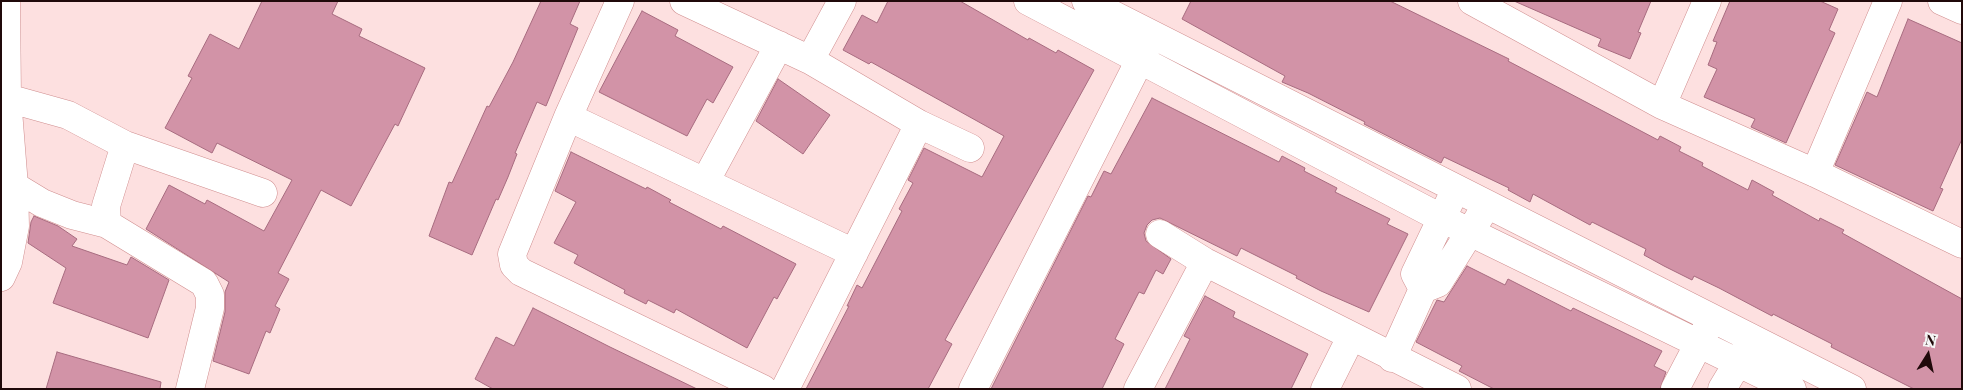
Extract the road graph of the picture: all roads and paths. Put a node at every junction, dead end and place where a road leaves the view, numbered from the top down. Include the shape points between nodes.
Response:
1 (6, 1) edge
2 (620, 1) edge
3 (684, 1) edge
4 (842, 1) edge
5 (1028, 1) edge
6 (1086, 1) edge
7 (1472, 1) edge
8 (1707, 1) edge
9 (1888, 1) edge
10 (1942, 1) edge
11 (1962, 10) edge
12 (1516, 12) edge
13 (1152, 34) junction
14 (779, 45) junction
15 (1142, 59) junction
16 (810, 60) junction
17 (7, 98) junction
18 (1662, 105) junction
19 (568, 117) junction
20 (919, 124) junction
21 (125, 145) junction
22 (970, 148) dead end
23 (1815, 173) junction
24 (705, 182) junction
25 (8, 183) edge
26 (1456, 190) junction
27 (263, 193) dead end
28 (1486, 205) junction
29 (1442, 218) junction
30 (107, 224) junction
31 (1472, 231) junction
32 (1160, 234) dead end
33 (1962, 244) edge
34 (854, 253) junction
35 (1205, 262) junction
36 (1, 277) edge
37 (1423, 289) junction
38 (1713, 318) junction
39 (1351, 337) junction
40 (1752, 338) junction
41 (1699, 343) junction
42 (1392, 358) junction
43 (1738, 362) junction
44 (190, 389) edge
45 (763, 389) edge
46 (785, 389) edge
47 (973, 389) edge
48 (1138, 389) edge
49 (1325, 389) edge
50 (1457, 389) edge
51 (1675, 389) edge
52 (1722, 389) edge
53 (1792, 389) edge
54 (1852, 389) edge

1 - 17 street
2 - 19 street
3 - 14 street
4 - 16 street
5 - 15 street
6 - 13 street
7 - 12 street
8 - 18 street
9 - 23 street
10 - 11 street
12 - 18 street
13 - 15 street
13 - 26 street
14 - 16 street
14 - 24 street
15 - 29 street
15 - 47 street
16 - 20 street
17 - 21 street via 68,115
17 - 25 street
18 - 23 street
19 - 24 street
19 - 45 street via 512,254 514,265 521,272
20 - 22 street
20 - 34 street
21 - 27 street
21 - 30 street via 106,206
23 - 33 street
24 - 34 street
25 - 30 street via 42,203
25 - 36 street via 15,226 8,262
26 - 28 street
26 - 29 street
28 - 31 street
28 - 38 street
29 - 31 street
29 - 37 street via 1415,274
30 - 44 street via 204,283 210,295 210,308
31 - 37 street via 1438,283
31 - 41 street
32 - 35 street
34 - 46 street
35 - 39 street
35 - 48 street
37 - 42 street
38 - 40 street
38 - 41 street
39 - 42 street
39 - 49 street
40 - 43 street
40 - 54 street
41 - 43 street
41 - 51 street
42 - 50 street
43 - 52 street
43 - 53 street

